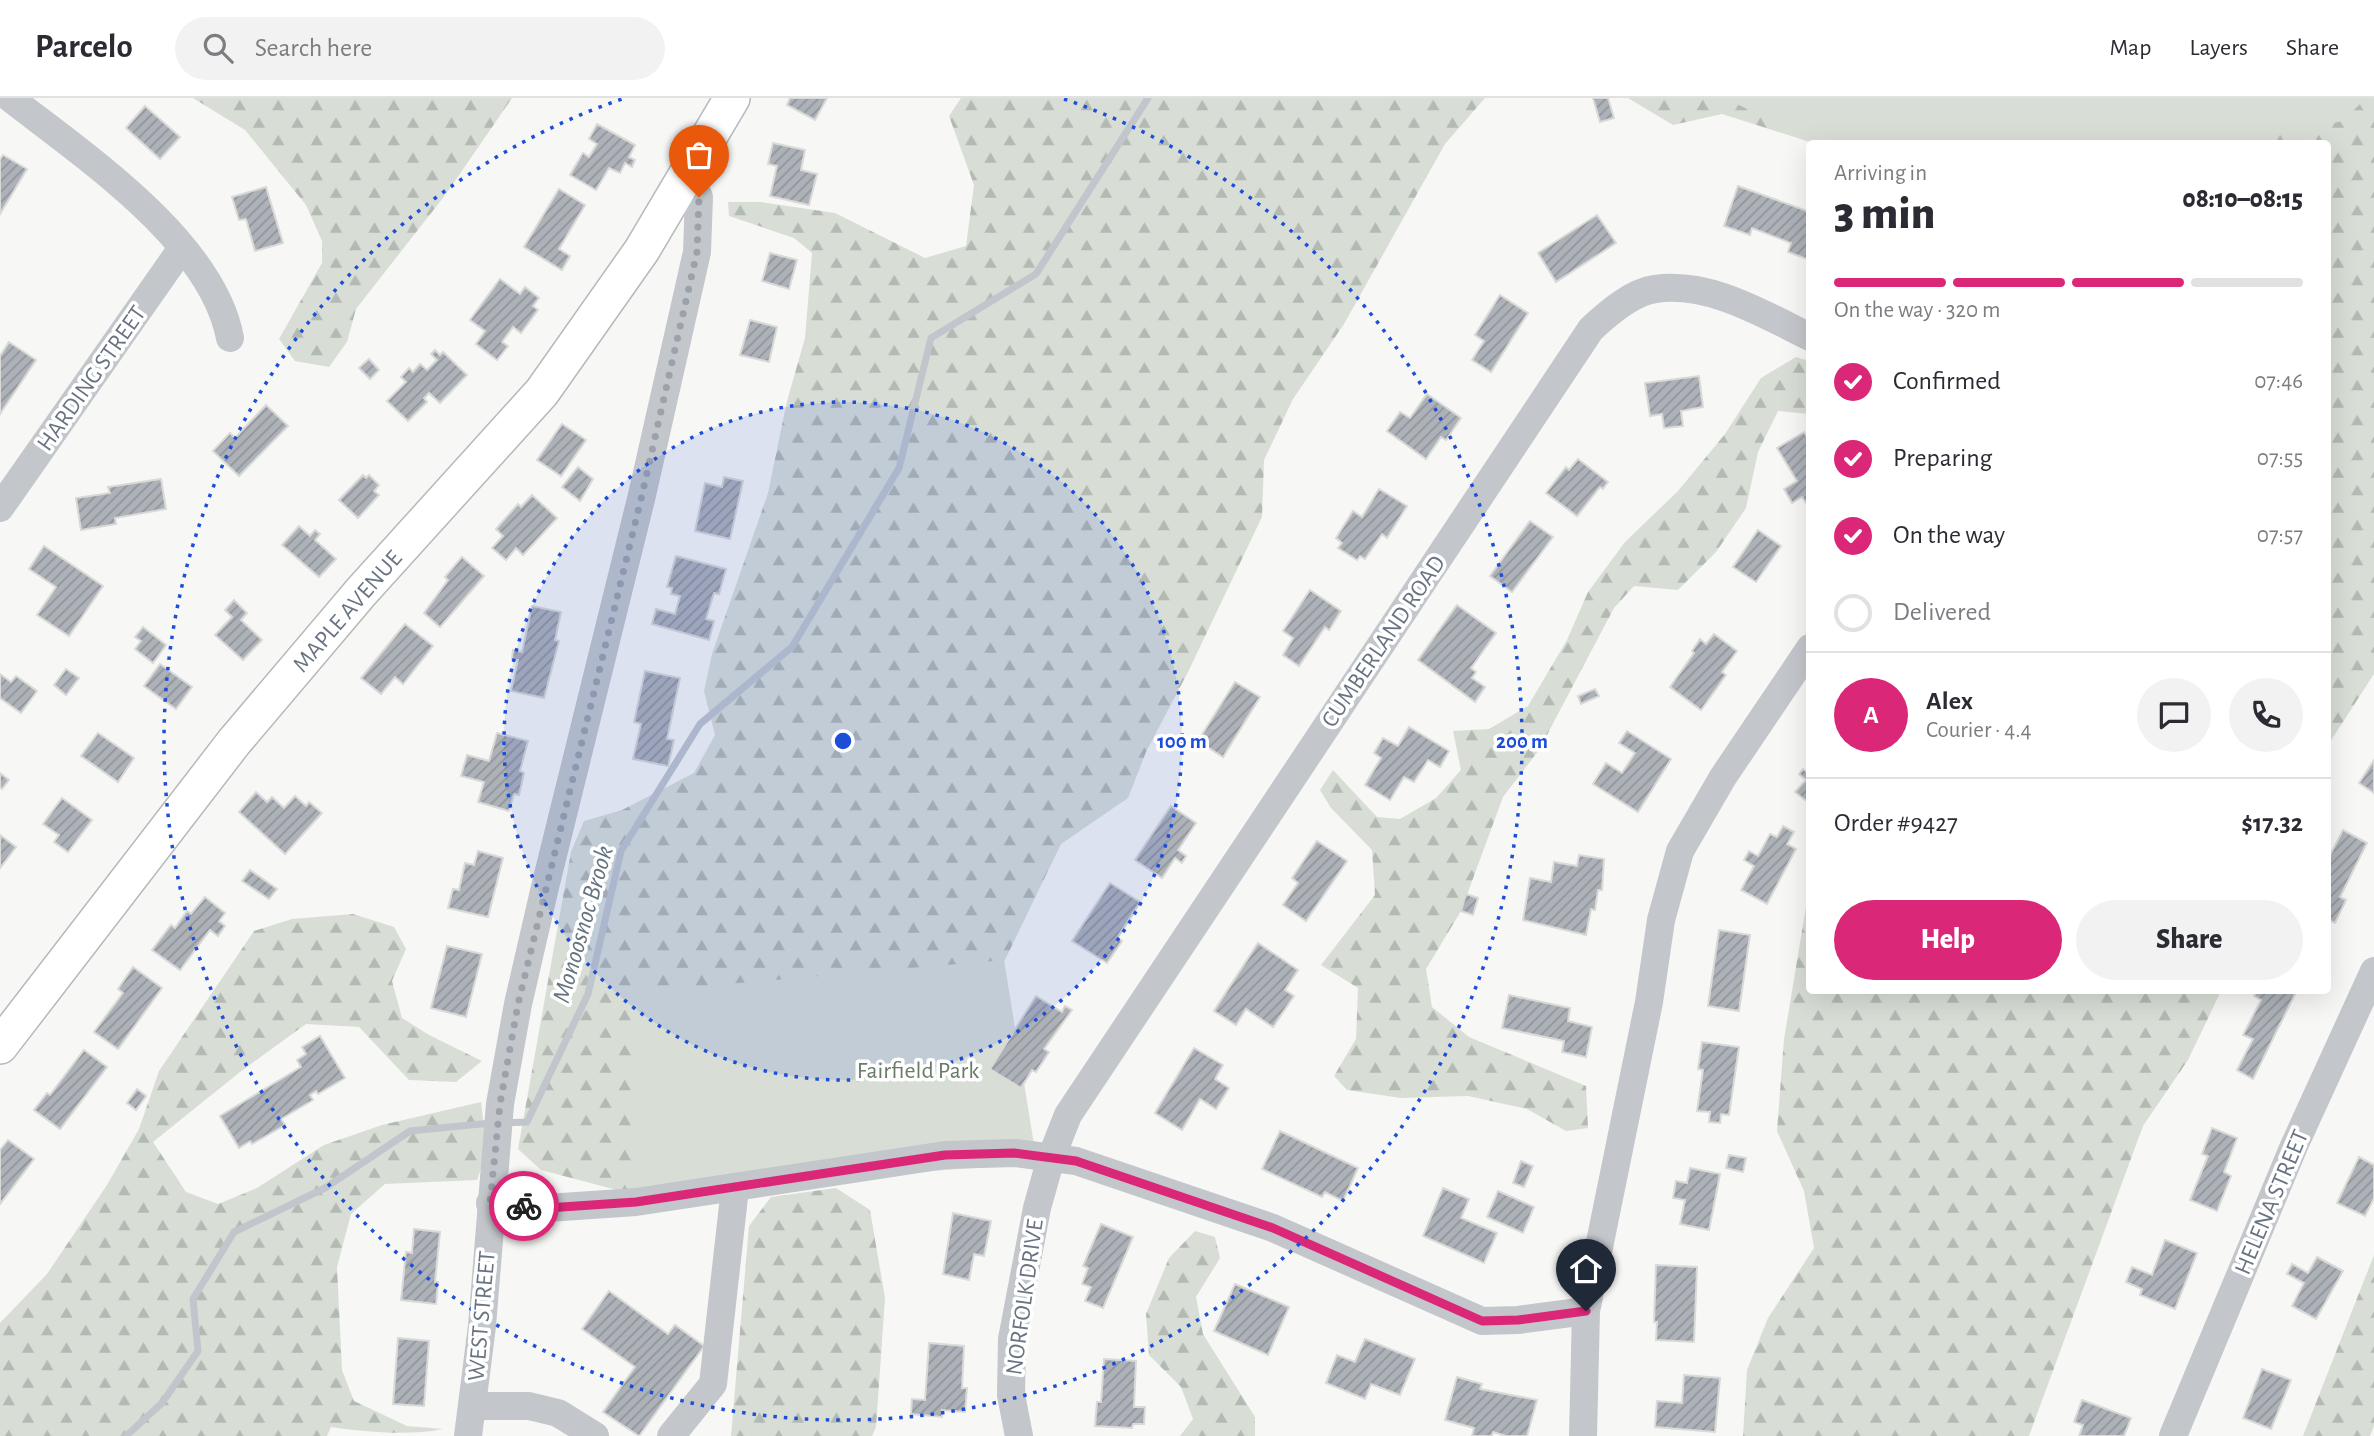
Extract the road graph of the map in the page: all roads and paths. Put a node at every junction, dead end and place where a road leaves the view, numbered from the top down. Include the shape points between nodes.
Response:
1 (9, 98) edge
2 (732, 98) edge
3 (689, 174) junction
4 (182, 248) junction
5 (1806, 335) edge
6 (230, 338) dead end
7 (0, 508) edge
8 (1806, 654) edge
9 (2374, 971) edge
10 (0, 1046) edge
11 (1051, 1158) junction
12 (735, 1188) junction
13 (490, 1203) junction
14 (1586, 1311) junction
15 (472, 1406) junction
16 (468, 1436) edge
17 (595, 1436) edge
18 (671, 1436) edge
19 (1019, 1436) edge
20 (1583, 1436) edge
21 (2173, 1436) edge

1 - 4 street via 127,190
2 - 3 main road
3 - 10 main road, MAPLE AVENUE via 613,293 542,391 234,742
3 - 13 street, WEST STREET via 699,197 697,252 518,1004 500,1104
4 - 6 street via 221,307
4 - 7 street, HARDING STREET
5 - 11 street, CUMBERLAND ROAD via 1705,291 1654,288 1616,308 1591,329 1068,1115
8 - 14 street via 1723,777 1681,851 1661,920 1642,1041
9 - 21 street, HELENA STREET via 2294,1146
11 - 12 street via 1014,1153 945,1155
11 - 14 street via 1076,1161 1273,1228 1482,1321
11 - 19 street, NORFOLK DRIVE via 1012,1339 1011,1395
12 - 13 street via 560,1207
12 - 18 street via 713,1384
13 - 15 street, WEST STREET
14 - 20 street
15 - 16 street, WEST STREET
15 - 17 street via 558,1413

